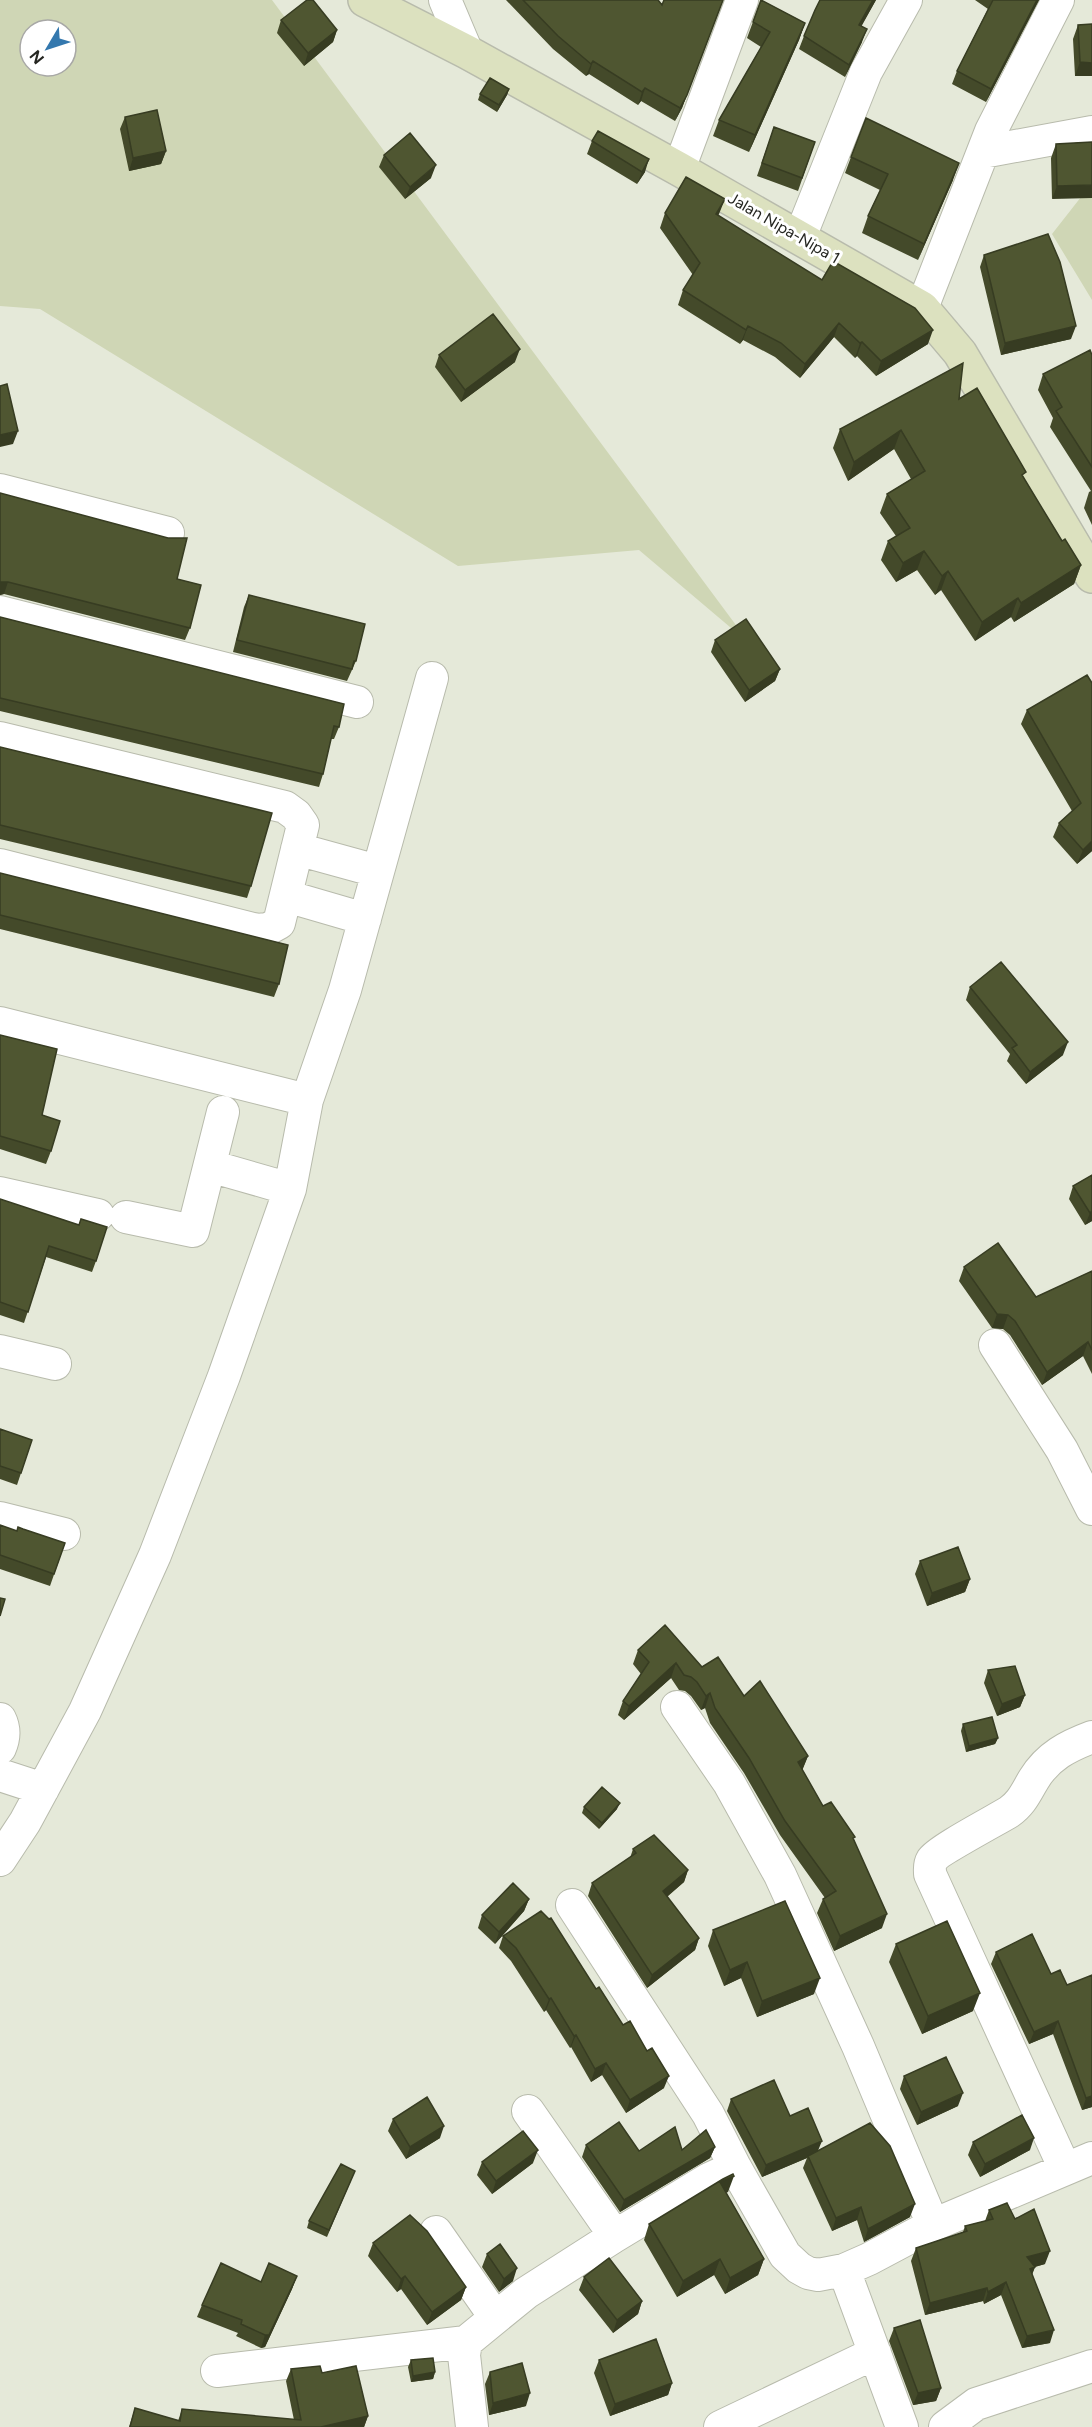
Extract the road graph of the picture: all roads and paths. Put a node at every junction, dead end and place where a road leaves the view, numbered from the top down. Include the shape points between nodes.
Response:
1 (365, 0) edge
2 (445, 0) edge
3 (742, 0) edge
4 (906, 0) edge
5 (1058, 0) edge
6 (467, 52) junction
7 (1092, 132) edge
8 (983, 152) junction
9 (680, 169) junction
10 (800, 237) junction
11 (922, 308) junction
12 (0, 490) edge
13 (168, 533) dead end
14 (1092, 576) edge
15 (0, 612) edge
16 (432, 678) dead end
17 (357, 702) dead end
18 (0, 738) edge
19 (297, 849) junction
20 (0, 865) edge
21 (377, 872) junction
22 (286, 896) junction
23 (364, 919) junction
24 (0, 1023) edge
25 (308, 1100) junction
26 (223, 1112) dead end
27 (210, 1166) junction
28 (290, 1189) junction
29 (0, 1193) edge
30 (995, 1345) dead end
31 (0, 1351) edge
32 (55, 1364) dead end
33 (1092, 1509) edge
34 (0, 1518) edge
35 (64, 1534) dead end
36 (677, 1707) dead end
37 (0, 1719) edge
38 (1092, 1737) edge
39 (0, 1748) edge
40 (0, 1775) edge
41 (43, 1789) junction
42 (0, 1860) edge
43 (572, 1905) dead end
44 (528, 2111) dead end
45 (1078, 2163) edge
46 (735, 2167) junction
47 (933, 2225) junction
48 (436, 2232) dead end
49 (615, 2236) junction
50 (844, 2270) junction
51 (495, 2317) junction
52 (466, 2342) junction
53 (875, 2353) junction
54 (1092, 2366) edge
55 (217, 2371) dead end
56 (472, 2427) edge
57 (720, 2427) edge
58 (902, 2427) edge
59 (945, 2427) edge

1 - 6 street, Jalan Nipa-Nipa 1
2 - 6 street
3 - 9 street
4 - 10 street via 866,72
5 - 8 street
6 - 9 street, Jalan Nipa-Nipa 1
7 - 8 street
8 - 11 street
9 - 10 street, Jalan Nipa-Nipa 1
10 - 11 street, Jalan Nipa-Nipa 1
11 - 14 street, Jalan Nipa-Nipa 1 via 960,353
12 - 13 street
15 - 17 street
16 - 21 street
18 - 19 street via 285,807 303,825
19 - 21 street
19 - 22 street
20 - 22 street via 257,930 279,923
21 - 23 street
22 - 23 street
23 - 25 street
24 - 25 street
25 - 28 street
26 - 27 street
27 - 28 street
27 - 29 street via 193,1231
28 - 41 street via 155,1555 85,1711
30 - 33 street via 1062,1450
31 - 32 street
34 - 35 street
36 - 47 street via 729,1783 780,1875
37 - 39 street
38 - 45 street via 1049,1759 1020,1803 942,1851 929,1868
40 - 41 street
41 - 42 street
43 - 46 street via 708,2114
44 - 49 street
45 - 47 street
46 - 49 street
46 - 50 street via 791,2262 808,2274
47 - 50 street
48 - 51 street
49 - 51 street
50 - 53 street
51 - 52 street
52 - 55 street
52 - 56 street
53 - 57 street
53 - 58 street
54 - 59 street via 976,2404

